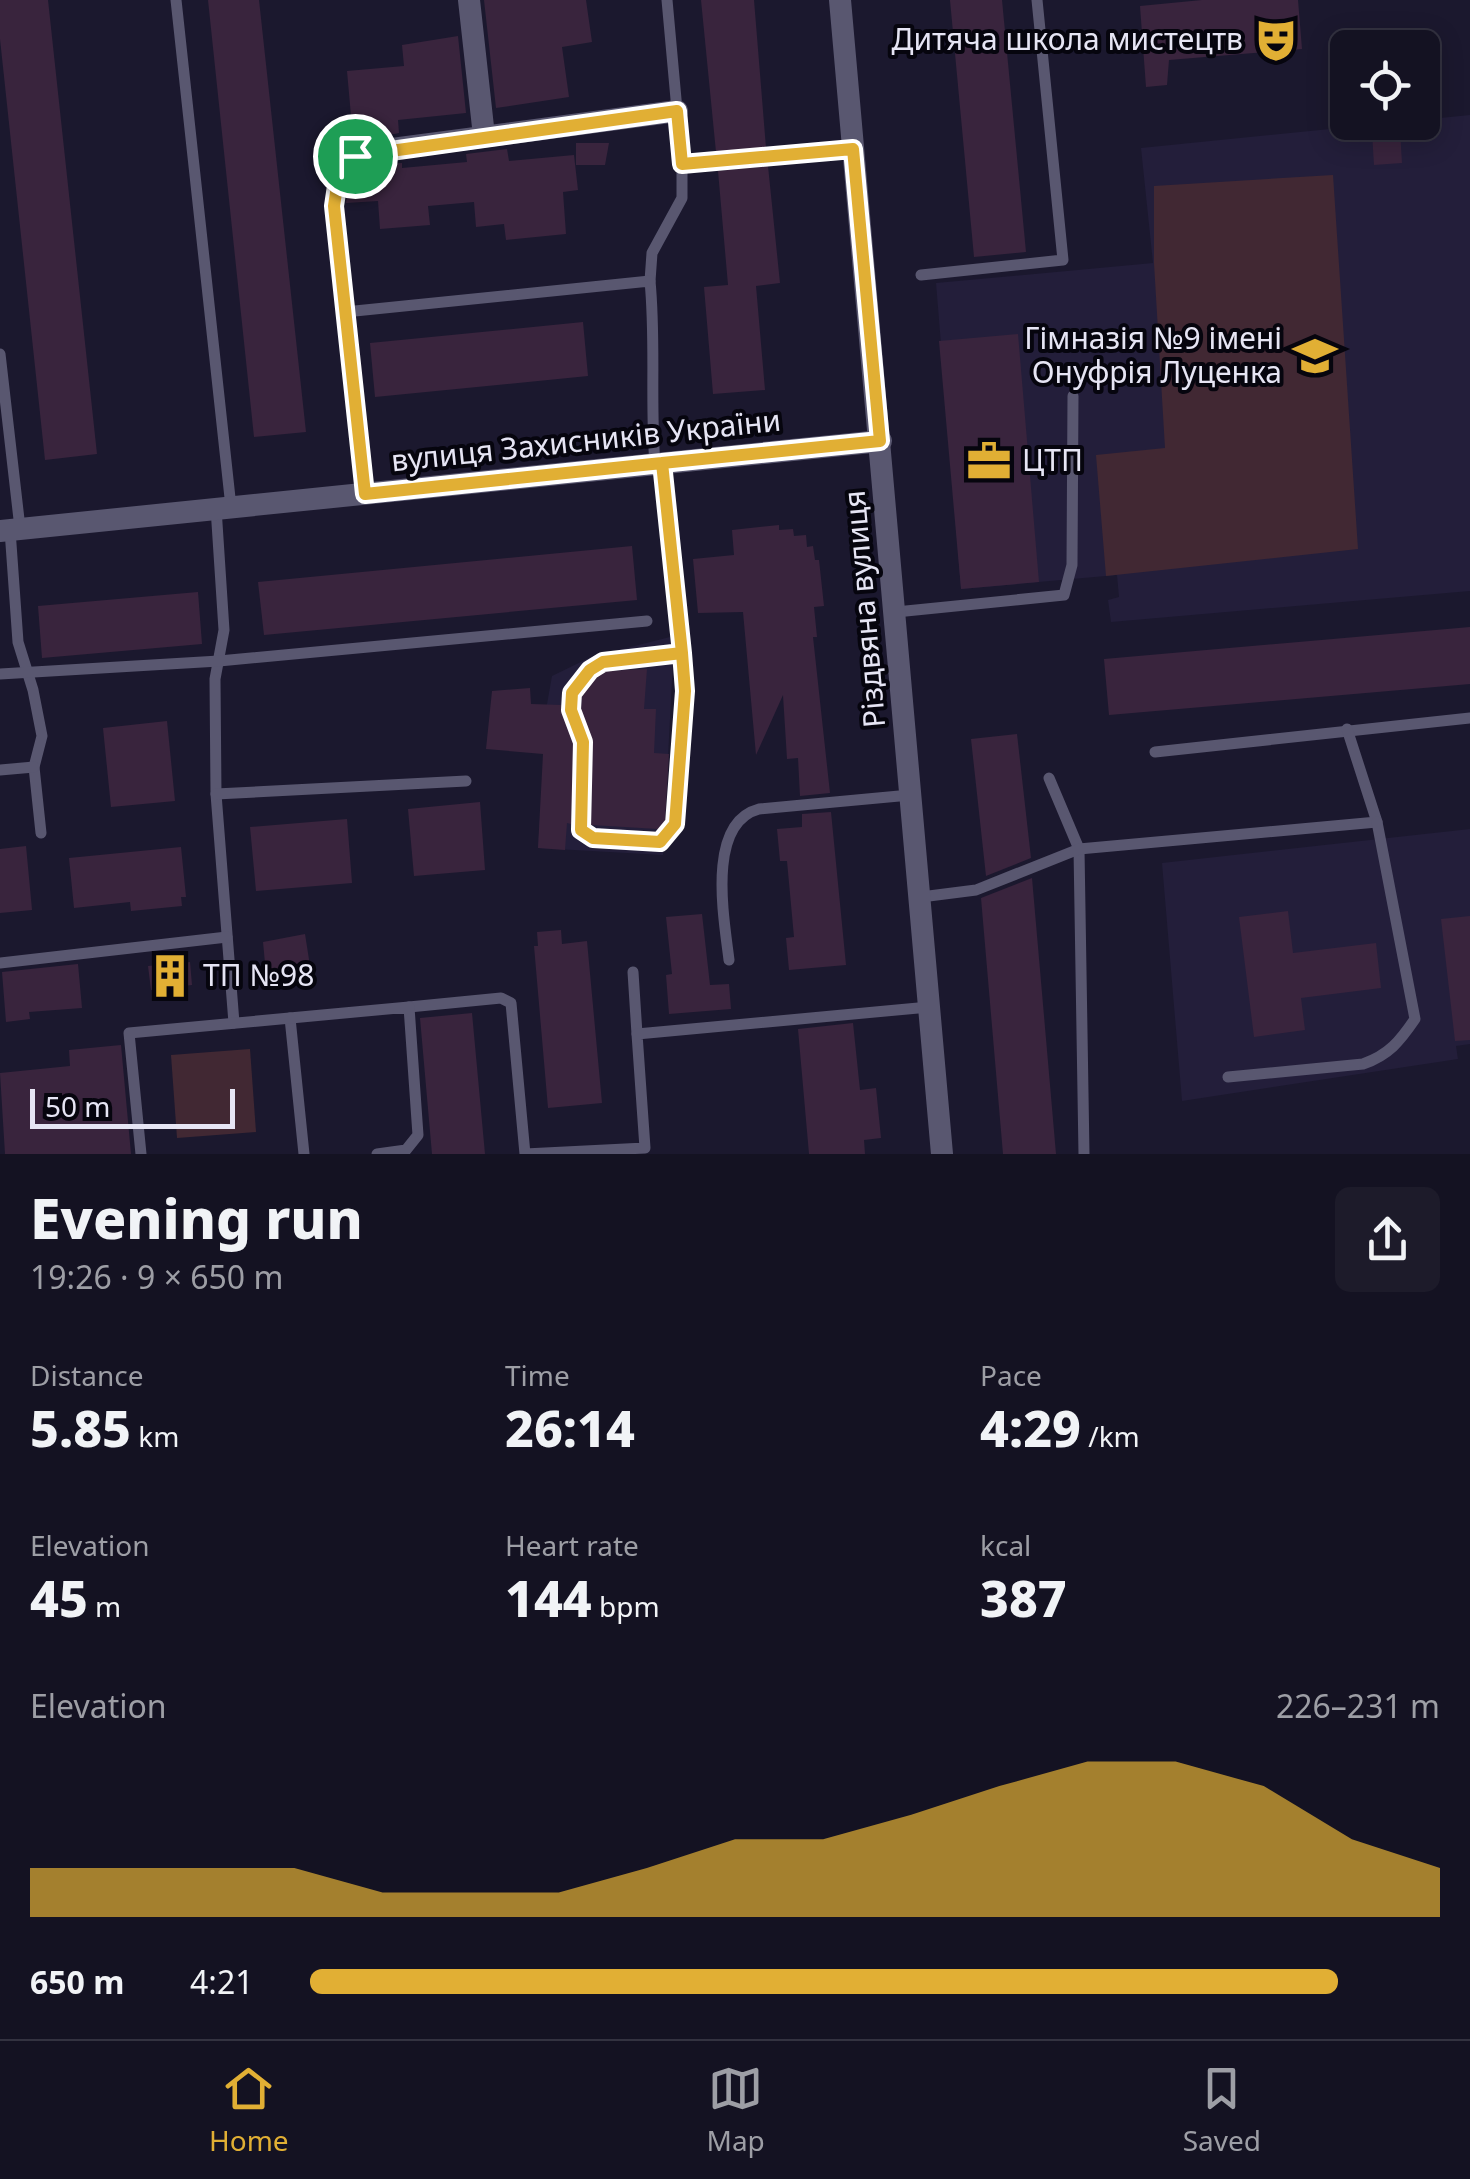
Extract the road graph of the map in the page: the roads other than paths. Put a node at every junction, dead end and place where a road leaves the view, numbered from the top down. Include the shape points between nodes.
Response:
1 (176, 0) edge
2 (469, 0) edge
3 (667, 0) edge
4 (840, 0) edge
5 (1037, 0) edge
6 (677, 111) junction
7 (484, 136) junction
8 (853, 149) junction
9 (377, 151) joint
10 (682, 164) junction
11 (921, 275) dead end
12 (650, 281) junction
13 (346, 312) junction
14 (0, 354) edge
15 (1073, 396) dead end
16 (880, 441) junction
17 (658, 464) junction
18 (365, 494) junction
19 (223, 508) junction
20 (10, 530) edge
21 (896, 612) junction
22 (648, 622) dead end
23 (682, 653) junction
24 (219, 661) junction
25 (26, 671) junction
26 (0, 674) edge
27 (1470, 718) edge
28 (1347, 730) junction
29 (1156, 752) dead end
30 (34, 767) junction
31 (0, 770) edge
32 (1049, 778) dead end
33 (466, 781) dead end
34 (216, 794) junction
35 (911, 794) junction
36 (1376, 822) junction
37 (41, 833) dead end
38 (1079, 848) junction
39 (920, 897) junction
40 (227, 937) junction
41 (728, 960) dead end
42 (0, 962) edge
43 (633, 972) dead end
44 (409, 1007) junction
45 (929, 1008) junction
46 (290, 1018) junction
47 (234, 1023) junction
48 (637, 1034) junction
49 (1228, 1078) dead end
50 (645, 1151) edge
51 (141, 1154) edge
52 (304, 1154) edge
53 (376, 1154) edge
54 (525, 1154) edge
55 (942, 1154) edge
56 (1084, 1154) edge

1 - 19 lane
2 - 7 street
3 - 6 lane
4 - 8 street, Різдвяна вулиця
5 - 11 lane via 1063,260
6 - 7 street
6 - 10 lane
7 - 9 street
8 - 10 lane
8 - 16 street, Різдвяна вулиця
9 - 13 lane via 355,156 334,196
10 - 12 lane via 682,198 652,253
12 - 13 lane
12 - 17 lane via 650,401
13 - 18 lane
14 - 20 lane
15 - 21 lane via 1072,565 1064,596
16 - 17 street, вулиця Захисників України
16 - 21 street, Різдвяна вулиця
17 - 18 street, вулиця Захисників України
17 - 23 lane
18 - 19 street, вулиця Захисників України
19 - 20 street, вулиця Захисників України
19 - 24 lane
20 - 25 lane
21 - 35 street, Різдвяна вулиця
22 - 24 lane
23 - 23 lane via 673,831 655,842 586,836 580,824 583,742 572,693 603,662
24 - 25 lane
24 - 34 lane
25 - 26 lane
25 - 30 lane via 42,736
27 - 28 lane
28 - 29 lane
28 - 36 lane
30 - 31 lane
30 - 37 lane
32 - 38 lane
33 - 34 lane
34 - 40 lane
35 - 39 street, Різдвяна вулиця
35 - 41 lane via 759,809 737,819 726,842
36 - 38 lane
36 - 49 lane via 1415,1018 1398,1044 1363,1064
38 - 39 lane via 976,890
38 - 56 lane
39 - 45 street, Різдвяна вулиця
40 - 42 lane
40 - 47 lane
43 - 48 lane
44 - 46 lane
44 - 53 lane via 418,1136 406,1150
44 - 54 lane via 501,998 511,1003
45 - 48 lane
45 - 55 street, Різдвяна вулиця
46 - 47 lane
46 - 52 lane
47 - 51 lane via 129,1033
48 - 50 lane
50 - 54 lane

